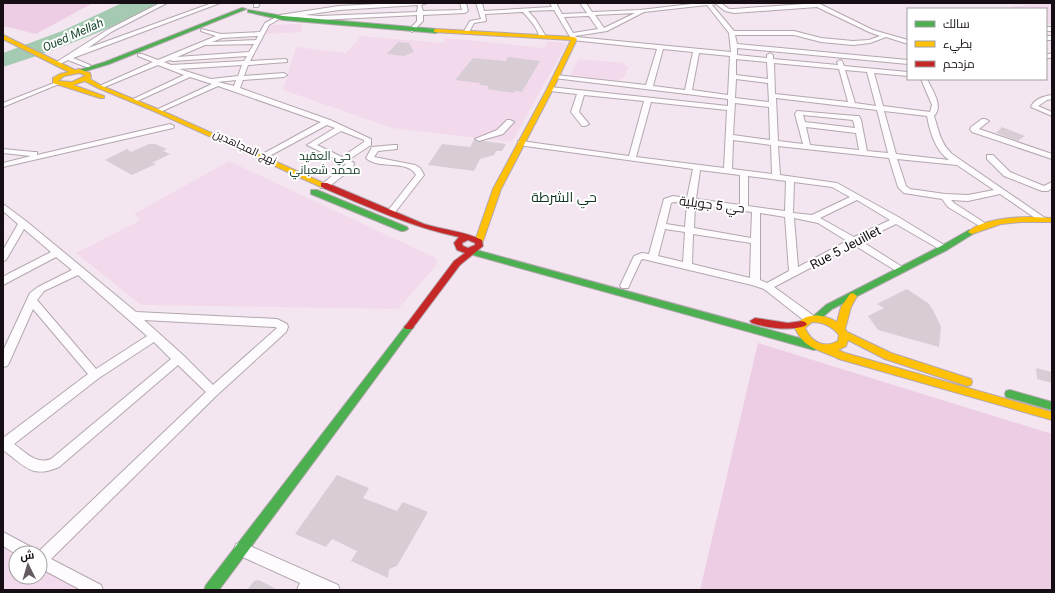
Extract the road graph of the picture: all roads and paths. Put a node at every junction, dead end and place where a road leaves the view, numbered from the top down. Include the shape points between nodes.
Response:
1 (164, 3) edge
2 (217, 3) edge
3 (335, 3) edge
4 (464, 3) edge
5 (480, 3) edge
6 (583, 3) edge
7 (667, 3) edge
8 (708, 3) edge
9 (716, 3) edge
10 (314, 4) edge
11 (379, 4) edge
12 (422, 4) edge
13 (554, 5) edge
14 (254, 7) edge
15 (672, 8) junction
16 (330, 9) junction
17 (524, 10) junction
18 (310, 11) junction
19 (475, 11) junction
20 (643, 11) junction
21 (419, 13) junction
22 (591, 14) junction
23 (292, 15) junction
24 (560, 16) junction
25 (281, 18) junction
26 (203, 30) junction
27 (412, 30) junction
28 (602, 30) junction
29 (466, 33) junction
30 (732, 33) junction
31 (261, 34) junction
32 (221, 36) junction
33 (884, 36) junction
34 (3, 37) edge
35 (541, 37) junction
36 (572, 37) junction
37 (258, 42) junction
38 (907, 42) edge
39 (199, 44) junction
40 (734, 46) junction
41 (661, 47) junction
42 (6, 48) edge
43 (770, 49) junction
44 (696, 50) junction
45 (252, 54) junction
46 (140, 55) junction
47 (733, 55) junction
48 (839, 56) junction
49 (70, 57) junction
50 (167, 59) junction
51 (770, 60) junction
52 (285, 61) dead end
53 (55, 62) junction
54 (907, 62) edge
55 (159, 63) junction
56 (246, 63) junction
57 (88, 66) dead end
58 (168, 67) junction
59 (842, 68) junction
60 (870, 71) junction
61 (76, 72) junction
62 (907, 74) edge
63 (189, 75) junction
64 (284, 75) dead end
65 (87, 77) junction
66 (556, 77) junction
67 (732, 77) junction
68 (241, 78) junction
69 (206, 80) junction
70 (924, 80) edge
71 (56, 81) junction
72 (771, 81) junction
73 (217, 84) junction
74 (66, 85) junction
75 (100, 87) junction
76 (649, 87) junction
77 (236, 89) junction
78 (550, 89) junction
79 (581, 92) junction
80 (688, 92) junction
81 (772, 96) junction
82 (1052, 97) edge
83 (731, 98) junction
84 (648, 99) junction
85 (133, 101) junction
86 (3, 104) edge
87 (773, 105) junction
88 (852, 105) junction
89 (880, 107) junction
90 (730, 108) junction
91 (158, 111) junction
92 (932, 114) junction
93 (1052, 114) edge
94 (985, 121) dead end
95 (327, 122) junction
96 (510, 122) dead end
97 (586, 124) dead end
98 (802, 124) junction
99 (170, 126) junction
100 (341, 128) junction
101 (859, 131) junction
102 (729, 136) junction
103 (479, 139) dead end
104 (520, 143) junction
105 (775, 143) junction
106 (807, 146) junction
107 (394, 147) dead end
108 (3, 151) edge
109 (863, 152) junction
110 (42, 155) junction
111 (893, 156) junction
112 (990, 157) dead end
113 (1052, 157) edge
114 (632, 159) junction
115 (342, 160) junction
116 (957, 162) junction
117 (261, 163) junction
118 (3, 165) edge
119 (697, 167) junction
120 (728, 170) junction
121 (744, 172) junction
122 (776, 176) junction
123 (790, 178) junction
124 (1052, 184) edge
125 (302, 186) dead end
126 (324, 186) junction
127 (1001, 191) junction
128 (857, 197) junction
129 (945, 197) junction
130 (692, 201) junction
131 (3, 207) edge
132 (744, 208) junction
133 (756, 209) junction
134 (488, 210) junction
135 (390, 214) junction
136 (789, 214) junction
137 (813, 218) junction
138 (1041, 218) junction
139 (897, 220) junction
140 (1052, 220) edge
141 (24, 224) junction
142 (984, 225) junction
143 (661, 226) junction
144 (690, 231) junction
145 (465, 238) junction
146 (440, 241) dead end
147 (854, 241) junction
148 (755, 242) junction
149 (449, 244) dead end
150 (477, 247) junction
151 (944, 248) junction
152 (505, 251) dead end
153 (58, 252) junction
154 (3, 258) edge
155 (653, 258) junction
156 (457, 263) junction
157 (687, 266) junction
158 (79, 270) junction
159 (901, 270) junction
160 (794, 274) junction
161 (3, 282) edge
162 (755, 282) junction
163 (626, 286) junction
164 (767, 287) junction
165 (852, 296) junction
166 (31, 300) junction
167 (133, 316) junction
168 (809, 321) junction
169 (842, 332) junction
170 (155, 336) junction
171 (814, 346) junction
172 (828, 349) junction
173 (179, 358) junction
174 (3, 363) edge
175 (95, 375) junction
176 (212, 392) junction
177 (1052, 406) edge
178 (1052, 416) edge
179 (4, 443) edge
180 (3, 539) edge
181 (14, 545) edge
182 (241, 549) junction
183 (48, 552) edge
184 (48, 564) edge
185 (307, 585) edge
186 (96, 590) edge
187 (211, 590) edge
188 (331, 590) edge

1 - 49 street via 109,31
2 - 49 street
3 - 16 street
4 - 19 street
5 - 19 street
6 - 22 street
7 - 15 street
8 - 9 street
8 - 15 street
8 - 30 street
9 - 33 street via 734,11 818,5
10 - 18 street
11 - 12 street
11 - 16 street
12 - 21 street
13 - 17 street
13 - 24 street
14 - 25 main road
14 - 26 main road
14 - 61 main road via 107,63
15 - 20 street
16 - 18 street
17 - 19 street
17 - 35 street via 534,21
18 - 23 street
19 - 21 street
19 - 29 street via 484,20 472,22
20 - 22 street
20 - 28 street
21 - 23 street via 320,18
21 - 27 street via 420,21
22 - 24 street
22 - 28 street
23 - 25 street
24 - 36 street
25 - 27 main road
25 - 31 street via 266,24
26 - 32 street
26 - 46 main road
27 - 29 main road
28 - 36 street via 582,32
29 - 35 main road
30 - 33 street via 792,33 828,41 858,42 876,40
30 - 40 street
31 - 32 street
31 - 37 street
32 - 39 street
33 - 38 street
34 - 53 main road, نهج المجاهدين
35 - 36 main road
36 - 41 street
36 - 66 main road
37 - 39 street
37 - 45 street
39 - 50 street
40 - 43 street
40 - 47 street
41 - 44 street
41 - 76 street
42 - 71 main road via 38,63 57,76
43 - 48 street
43 - 51 street
44 - 47 street
44 - 80 street
45 - 50 street
45 - 56 street
46 - 55 street
46 - 65 main road
47 - 51 street
47 - 67 street
48 - 54 street
48 - 59 street
49 - 53 street
49 - 57 street
50 - 55 street
51 - 59 street
51 - 72 street
52 - 56 street
53 - 61 main road, نهج المجاهدين
55 - 58 street
55 - 75 street
56 - 58 street
56 - 68 street
58 - 63 street
59 - 60 street
59 - 88 street
60 - 62 street
60 - 89 street
61 - 65 main road, نهج المجاهدين via 86,72
61 - 71 main road via 62,75
63 - 69 street
63 - 85 street
64 - 68 street
65 - 74 main road via 77,83
65 - 75 main road, نهج المجاهدين
66 - 76 street
66 - 78 main road
67 - 72 street
67 - 83 street
68 - 69 street
68 - 77 street
69 - 73 street
70 - 92 street via 935,105
71 - 74 main road
71 - 86 street
72 - 81 street
73 - 77 street
73 - 91 street
74 - 99 main road, نهج المجاهدين via 107,99
75 - 85 main road, نهج المجاهدين
76 - 80 street
77 - 95 street
78 - 79 street
78 - 104 main road
79 - 84 street
79 - 97 street via 575,112
80 - 83 street
81 - 87 street
81 - 88 street
82 - 93 street via 1045,98 1034,106
83 - 87 street
83 - 90 street
84 - 90 street
84 - 114 street
85 - 91 main road, نهج المجاهدين
87 - 105 street
88 - 89 street
89 - 92 street
89 - 111 street
90 - 102 street
91 - 117 main road, نهج المجاهدين
92 - 116 street via 936,138 941,148
94 - 113 street via 974,129
95 - 100 street
95 - 117 street
96 - 103 street via 500,132
98 - 101 street
98 - 101 street via 800,113 851,117 857,120
98 - 106 street
99 - 110 street
99 - 117 main road, نهج المجاهدين
100 - 115 street via 368,141
100 - 115 street via 311,145
101 - 109 street
102 - 105 street
102 - 120 street
104 - 114 street
104 - 134 main road
105 - 106 street
105 - 122 street
106 - 109 street
107 - 135 street via 375,148 370,158 412,166 420,175
108 - 110 street
109 - 111 street
110 - 118 street
111 - 116 street
111 - 129 street via 904,189
112 - 124 street via 1007,174 1045,189
114 - 119 street
115 - 126 street via 350,163 350,166
116 - 127 street
117 - 126 main road, نهج المجاهدين
119 - 120 street
119 - 130 street
120 - 121 street
121 - 122 street
121 - 132 street
122 - 123 street
123 - 128 street via 829,184
123 - 136 street, Rue 5 Jeuillet
125 - 146 main road via 384,222
126 - 135 main road, نهج المجاهدين
127 - 129 street via 968,198
127 - 138 street
128 - 137 street
128 - 139 street
129 - 142 street via 951,205
130 - 132 street, حي 5 جويلية
130 - 143 street, حي 5 جويلية via 667,202
130 - 144 street
131 - 141 street
132 - 133 street, حي 5 جويلية
133 - 136 street, حي 5 جويلية
133 - 148 street
134 - 145 main road
134 - 150 main road
135 - 145 main road, نهج المجاهدين
136 - 137 street, حي 5 جويلية
136 - 160 street, Rue 5 Jeuillet
137 - 147 street, حي 5 جويلية
138 - 140 main road
138 - 142 main road
139 - 147 street, Rue 5 Jeuillet
139 - 151 street
141 - 153 street
141 - 154 street
142 - 151 main road
143 - 144 street
143 - 155 street, حي 5 جويلية
144 - 148 street
144 - 157 street
145 - 149 main road
145 - 150 main road
145 - 150 main road via 473,238
145 - 156 main road
147 - 159 street, حي 5 جويلية
147 - 160 street, Rue 5 Jeuillet
148 - 162 street
150 - 156 main road
150 - 171 main road
151 - 159 main road
152 - 163 main road
153 - 158 street
153 - 161 street
155 - 157 street
155 - 163 street via 637,258
156 - 182 main road
157 - 162 street
158 - 166 street via 38,291
158 - 167 street
159 - 165 main road
160 - 164 street, Rue 5 Jeuillet
162 - 164 street
163 - 168 main road via 764,323 788,326
164 - 168 street
165 - 168 main road via 829,307
165 - 169 main road via 842,320
166 - 174 street
166 - 175 street
167 - 170 street
167 - 176 street via 283,326
168 - 169 main road via 830,322
168 - 171 main road via 800,328 803,337
169 - 172 main road via 845,339 840,347
169 - 177 main road via 866,346 927,370
170 - 173 street
170 - 175 street
171 - 172 main road
172 - 178 main road via 842,356
173 - 176 street
173 - 179 street via 46,467 36,467
175 - 179 street
176 - 183 street
180 - 181 street
182 - 185 street
182 - 187 main road
184 - 186 street
185 - 188 street

